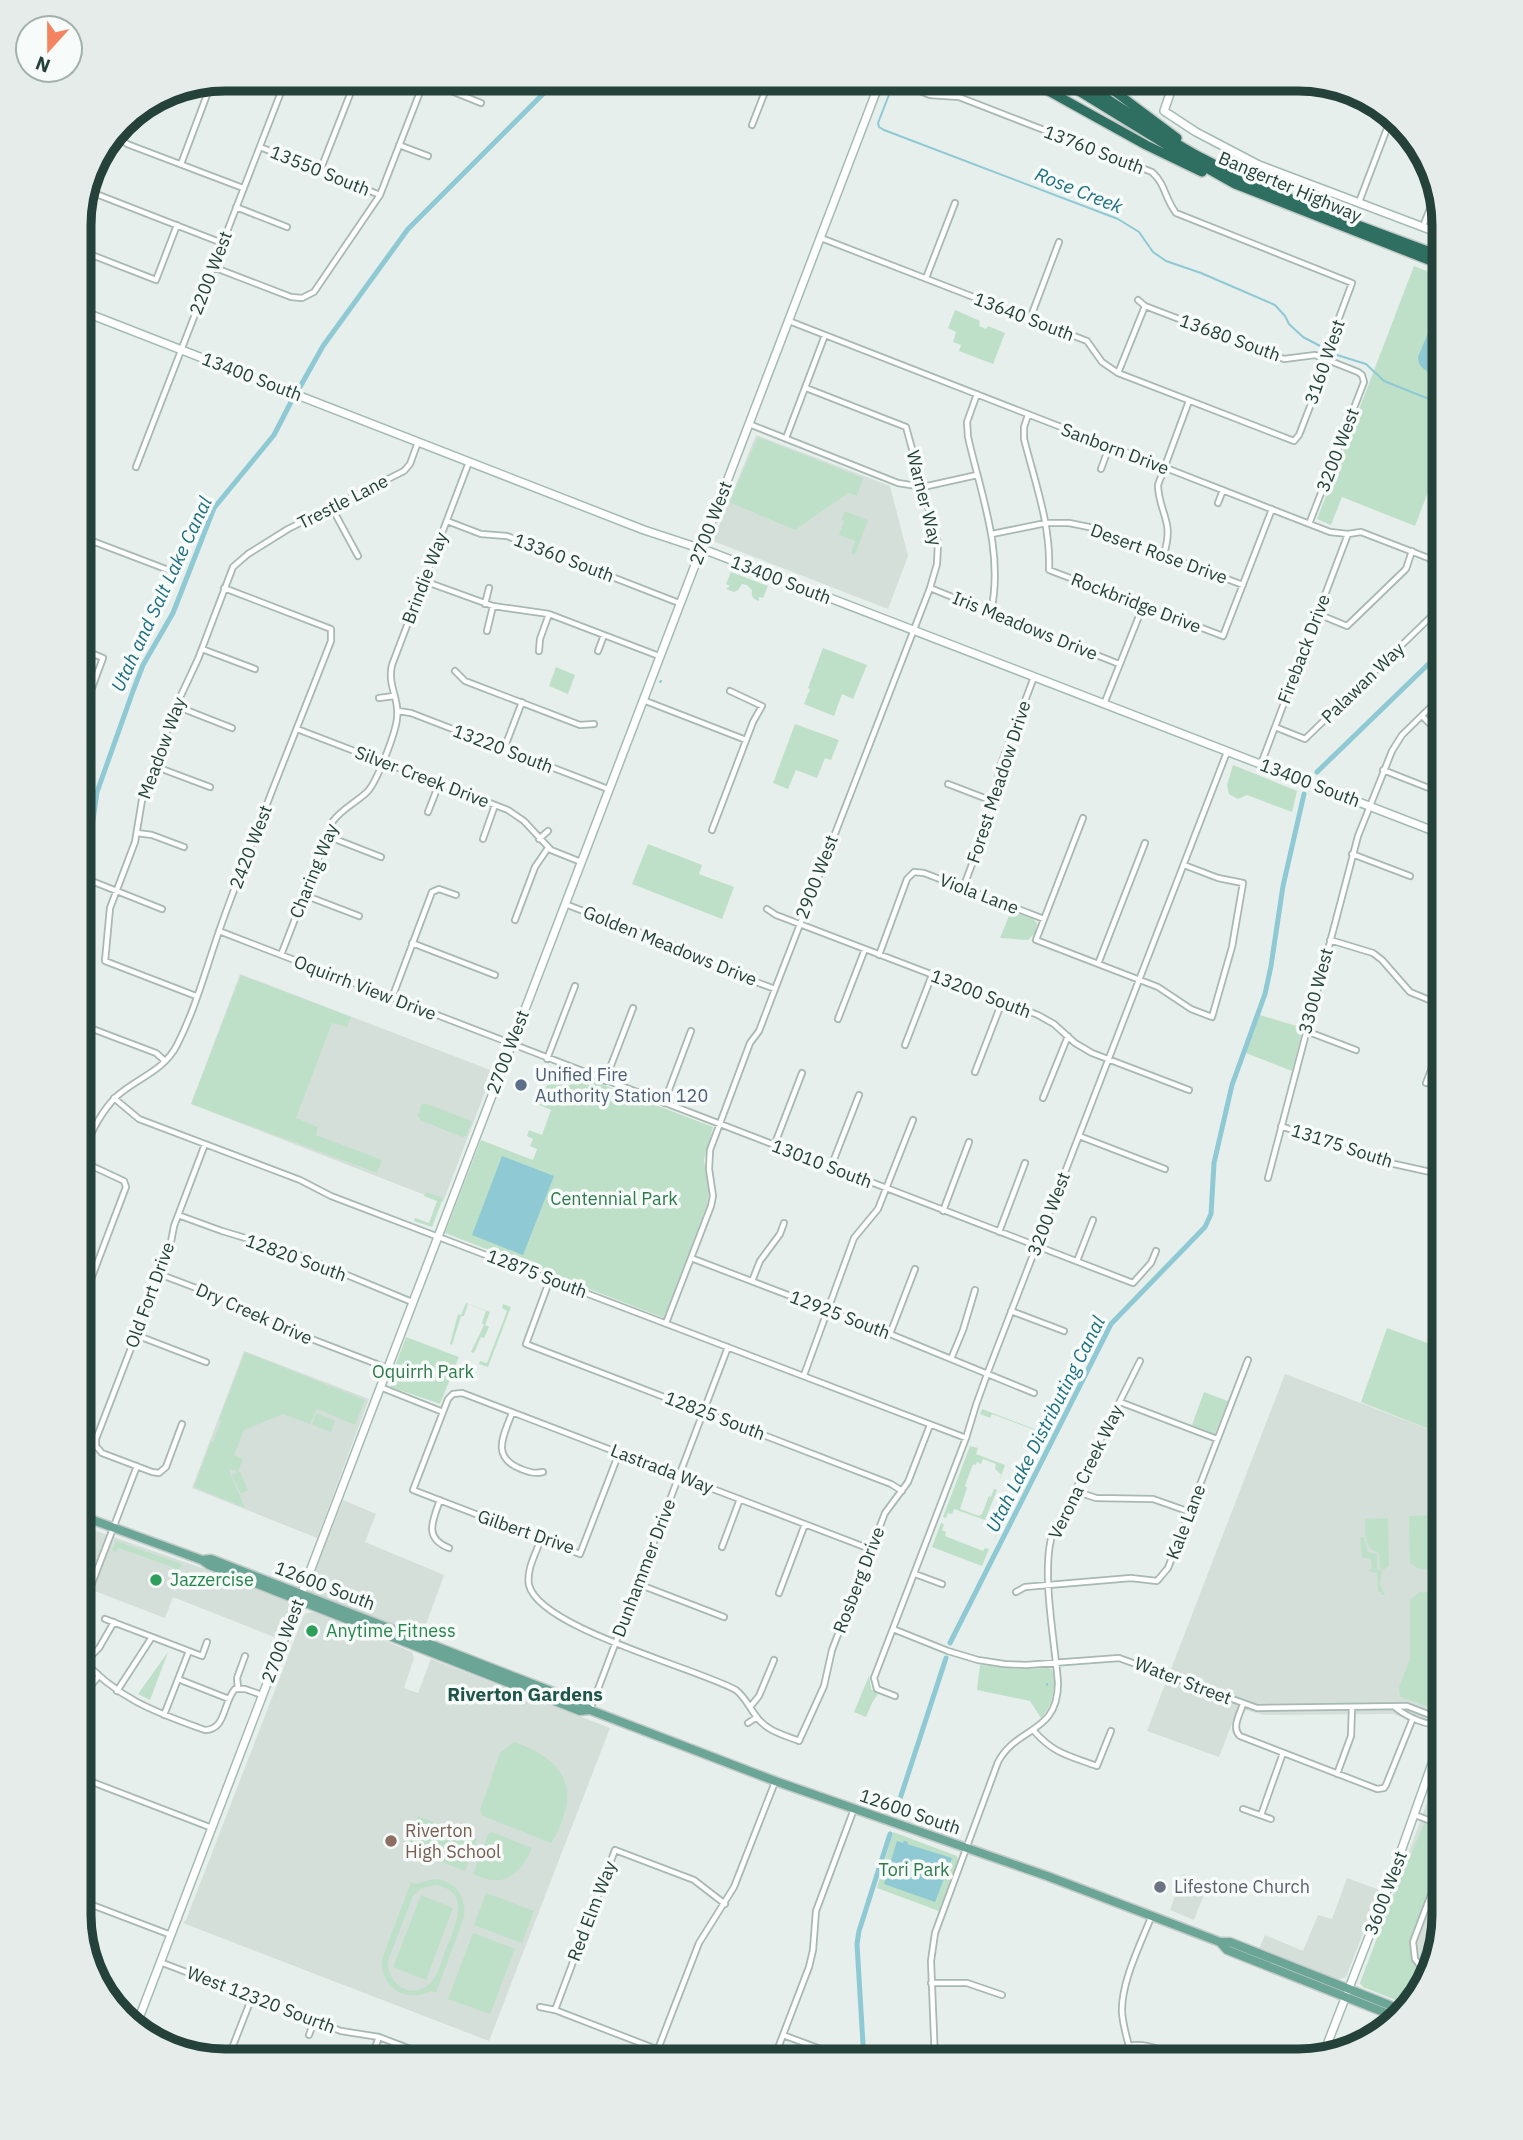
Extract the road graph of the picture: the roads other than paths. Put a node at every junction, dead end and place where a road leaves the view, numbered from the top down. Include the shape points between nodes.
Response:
1 (281, 91) edge
2 (351, 91) edge
3 (420, 91) edge
4 (451, 91) edge
5 (765, 91) edge
6 (876, 91) edge
7 (920, 91) edge
8 (1049, 91) edge
9 (1079, 91) edge
10 (1095, 91) edge
11 (1114, 91) edge
12 (1171, 91) edge
13 (208, 92) dead end
14 (481, 103) dead end
15 (752, 125) dead end
16 (1388, 126) edge
17 (122, 139) edge
18 (399, 145) junction
19 (260, 147) junction
20 (428, 156) dead end
21 (181, 164) junction
22 (320, 171) junction
23 (1258, 184) junction
24 (243, 188) junction
25 (95, 194) edge
26 (380, 195) junction
27 (1278, 202) junction
28 (955, 203) dead end
29 (1359, 203) junction
30 (236, 207) junction
31 (1431, 207) edge
32 (177, 225) junction
33 (287, 227) dead end
34 (1423, 227) junction
35 (1432, 230) edge
36 (821, 238) junction
37 (1059, 242) dead end
38 (222, 243) junction
39 (1432, 253) edge
40 (91, 255) edge
41 (1432, 261) edge
42 (213, 267) junction
43 (926, 278) junction
44 (1353, 283) joint
45 (1138, 300) dead end
46 (1144, 306) junction
47 (91, 315) edge
48 (1030, 319) junction
49 (788, 321) junction
50 (825, 335) junction
51 (181, 349) junction
52 (1327, 359) junction
53 (1118, 373) junction
54 (1362, 375) joint
55 (806, 388) junction
56 (977, 394) junction
57 (1189, 401) junction
58 (1028, 415) junction
59 (749, 424) junction
60 (786, 438) junction
61 (1294, 440) joint
62 (418, 442) junction
63 (1109, 447) junction
64 (469, 462) junction
65 (136, 467) dead end
66 (1164, 467) junction
67 (1101, 468) dead end
68 (977, 475) junction
69 (923, 487) junction
70 (1223, 490) junction
71 (1218, 503) dead end
72 (332, 508) junction
73 (1272, 509) junction
74 (447, 521) junction
75 (1046, 523) junction
76 (1309, 524) junction
77 (992, 534) junction
78 (1348, 534) junction
79 (91, 541) edge
80 (701, 549) junction
81 (254, 550) joint
82 (1412, 551) junction
83 (1164, 554) junction
84 (358, 555) dead end
85 (1432, 559) edge
86 (171, 571) dead end
87 (424, 581) junction
88 (1243, 585) junction
89 (930, 587) junction
90 (224, 588) junction
91 (489, 588) dead end
92 (679, 603) junction
93 (485, 604) junction
94 (493, 606) junction
95 (1143, 606) junction
96 (991, 612) junction
97 (549, 614) junction
98 (1318, 614) junction
99 (1432, 616) edge
100 (912, 630) junction
101 (487, 631) dead end
102 (604, 635) junction
103 (202, 649) junction
104 (539, 651) dead end
105 (598, 651) dead end
106 (91, 653) edge
107 (659, 656) junction
108 (1119, 664) junction
109 (255, 669) dead end
110 (455, 671) dead end
111 (1034, 677) junction
112 (91, 690) edge
113 (730, 691) dead end
114 (394, 696) junction
115 (379, 698) dead end
116 (642, 700) junction
117 (522, 702) junction
118 (1104, 704) junction
119 (176, 706) junction
120 (1432, 706) edge
121 (398, 711) junction
122 (1422, 716) junction
123 (594, 724) dead end
124 (1432, 726) edge
125 (1275, 727) junction
126 (232, 728) dead end
127 (297, 729) junction
128 (746, 740) junction
129 (504, 749) junction
130 (1227, 751) junction
131 (382, 762) junction
132 (1261, 764) junction
133 (154, 766) junction
134 (1383, 770) junction
135 (439, 784) junction
136 (948, 784) dead end
137 (209, 787) dead end
138 (608, 789) junction
139 (1432, 789) edge
140 (995, 802) junction
141 (495, 805) junction
142 (1370, 806) junction
143 (428, 812) dead end
144 (1083, 818) dead end
145 (712, 830) dead end
146 (1432, 830) edge
147 (548, 831) dead end
148 (137, 832) junction
149 (327, 835) junction
150 (482, 839) dead end
151 (539, 839) junction
152 (1145, 843) dead end
153 (184, 847) dead end
154 (548, 848) junction
155 (1352, 854) junction
156 (381, 857) dead end
157 (580, 862) junction
158 (1184, 865) junction
159 (1410, 876) dead end
160 (91, 881) edge
161 (963, 888) junction
162 (116, 891) junction
163 (304, 895) junction
164 (456, 895) dead end
165 (565, 904) junction
166 (162, 909) dead end
167 (767, 909) dead end
168 (359, 916) dead end
169 (1044, 919) junction
170 (515, 920) dead end
171 (799, 924) junction
172 (219, 931) junction
173 (1330, 940) junction
174 (412, 943) junction
175 (865, 949) junction
176 (879, 954) junction
177 (281, 955) junction
178 (1098, 964) junction
179 (495, 975) dead end
180 (932, 975) junction
181 (1139, 980) junction
182 (575, 986) dead end
183 (775, 989) junction
184 (196, 996) junction
185 (392, 998) junction
186 (1432, 1001) edge
187 (1002, 1002) junction
188 (633, 1008) dead end
189 (838, 1019) dead end
190 (91, 1028) edge
191 (691, 1031) dead end
192 (1306, 1031) junction
193 (1068, 1036) junction
194 (511, 1044) junction
195 (905, 1045) dead end
196 (1356, 1050) dead end
197 (547, 1059) junction
198 (1108, 1059) junction
199 (165, 1061) junction
200 (1432, 1068) edge
201 (975, 1072) dead end
202 (802, 1073) dead end
203 (606, 1081) junction
204 (1426, 1083) dead end
205 (1189, 1090) dead end
206 (859, 1095) dead end
207 (114, 1098) junction
208 (1043, 1098) dead end
209 (664, 1103) junction
210 (913, 1120) dead end
211 (719, 1124) junction
212 (1281, 1126) junction
213 (91, 1135) edge
214 (1079, 1136) junction
215 (969, 1142) dead end
216 (205, 1144) junction
217 (774, 1146) junction
218 (1025, 1163) dead end
219 (91, 1166) edge
220 (831, 1167) junction
221 (1165, 1169) dead end
222 (1432, 1172) edge
223 (1268, 1178) dead end
224 (887, 1189) junction
225 (943, 1211) junction
226 (178, 1215) junction
227 (1093, 1220) dead end
228 (784, 1223) dead end
229 (999, 1232) junction
230 (438, 1237) junction
231 (1037, 1245) junction
232 (1156, 1251) dead end
233 (691, 1258) junction
234 (1077, 1261) junction
235 (915, 1269) dead end
236 (159, 1274) junction
237 (91, 1279) edge
238 (550, 1279) junction
239 (752, 1281) junction
240 (975, 1290) dead end
241 (412, 1302) junction
242 (828, 1311) junction
243 (1011, 1311) junction
244 (666, 1323) junction
245 (1064, 1331) dead end
246 (890, 1334) junction
247 (136, 1335) junction
248 (728, 1348) junction
249 (951, 1359) junction
250 (1248, 1360) dead end
251 (206, 1362) dead end
252 (1140, 1362) dead end
253 (387, 1368) junction
254 (804, 1375) junction
255 (987, 1376) junction
256 (380, 1387) junction
257 (1034, 1393) dead end
258 (1120, 1402) junction
259 (443, 1412) junction
260 (513, 1412) junction
261 (704, 1412) junction
262 (183, 1424) dead end
263 (930, 1425) junction
264 (967, 1438) junction
265 (1217, 1440) junction
266 (619, 1453) junction
267 (137, 1466) junction
268 (543, 1472) dead end
269 (679, 1476) junction
270 (902, 1491) junction
271 (1075, 1491) junction
272 (740, 1499) junction
273 (440, 1500) junction
274 (1189, 1513) junction
275 (91, 1520) edge
276 (805, 1524) junction
277 (113, 1528) junction
278 (541, 1539) junction
279 (722, 1547) dead end
280 (449, 1548) dead end
281 (870, 1549) junction
282 (915, 1574) junction
283 (638, 1584) junction
284 (942, 1584) dead end
285 (1049, 1584) junction
286 (91, 1586) edge
287 (1016, 1592) dead end
288 (779, 1593) dead end
289 (300, 1597) junction
290 (724, 1617) dead end
291 (105, 1619) dead end
292 (114, 1622) junction
293 (893, 1629) junction
294 (152, 1637) junction
295 (207, 1642) dead end
296 (615, 1643) junction
297 (422, 1650) junction
298 (189, 1651) junction
299 (91, 1656) edge
300 (245, 1657) dead end
301 (774, 1660) dead end
302 (470, 1661) junction
303 (1056, 1662) junction
304 (91, 1668) edge
305 (99, 1677) junction
306 (178, 1679) junction
307 (93, 1683) dead end
308 (238, 1688) junction
309 (117, 1691) junction
310 (263, 1696) junction
311 (895, 1696) dead end
312 (229, 1699) junction
313 (1244, 1704) junction
314 (750, 1707) junction
315 (1352, 1707) junction
316 (1395, 1707) junction
317 (590, 1710) junction
318 (164, 1714) junction
319 (1432, 1716) edge
320 (757, 1717) junction
321 (1413, 1718) junction
322 (748, 1723) dead end
323 (1432, 1725) edge
324 (1034, 1730) junction
325 (1111, 1731) dead end
326 (1283, 1753) junction
327 (1432, 1765) edge
328 (1337, 1774) junction
329 (775, 1781) junction
330 (91, 1782) edge
331 (854, 1809) junction
332 (1243, 1809) dead end
333 (1261, 1815) junction
334 (1415, 1815) junction
335 (1270, 1819) dead end
336 (1432, 1821) edge
337 (213, 1829) junction
338 (967, 1848) junction
339 (1432, 1892) edge
340 (724, 1904) junction
341 (91, 1905) edge
342 (1152, 1915) junction
343 (171, 1935) junction
344 (160, 1962) junction
345 (1421, 1967) edge
346 (931, 1983) junction
347 (1347, 1993) junction
348 (1002, 1995) dead end
349 (251, 1997) junction
350 (540, 2007) dead end
351 (1395, 2008) edge
352 (555, 2010) junction
353 (1389, 2014) edge
354 (139, 2018) edge
355 (314, 2021) junction
356 (309, 2035) dead end
357 (783, 2035) junction
358 (379, 2037) junction
359 (1327, 2045) edge
360 (1129, 2046) junction
361 (232, 2049) edge
362 (374, 2049) edge
363 (407, 2049) edge
364 (658, 2049) joint
365 (778, 2049) edge
366 (821, 2049) edge
367 (935, 2049) edge
368 (1130, 2049) edge
369 (1162, 2049) edge

1 - 19 street, 2200 West
2 - 22 street
3 - 18 street
4 - 14 street
5 - 15 street
6 - 36 main road, 2700 West
7 - 44 street, 13760 South via 959,97 1152,172 1176,213
8 - 27 highway via 1176,160
9 - 27 highway, Bangerter Highway via 1193,161
10 - 23 highway, Bangerter Highway via 1182,147
11 - 23 highway via 1183,142
12 - 29 main road via 1164,111 1196,132 1248,160
13 - 21 street
16 - 29 street
17 - 21 street
18 - 20 street
18 - 26 street
19 - 22 street, 13550 South
19 - 24 street, 2200 West
21 - 24 street
22 - 26 street, 13550 South
23 - 39 highway, Bangerter Highway
24 - 30 street, 2200 West
25 - 32 street
26 - 42 street via 314,292 302,298
27 - 41 highway, Bangerter Highway
28 - 43 street
29 - 34 main road
30 - 33 street
30 - 38 street, 2200 West
31 - 34 street
32 - 38 street
32 - 40 street via 156,280
34 - 35 main road
36 - 43 street, 13640 South
36 - 49 main road, 2700 West
37 - 48 street
38 - 42 street, 2200 West
42 - 51 street, 2200 West
43 - 48 street, 13640 South
44 - 52 street, 3160 West
45 - 46 street, 13680 South
46 - 52 street, 13680 South via 1284,359 1315,355
46 - 53 street
47 - 51 main road, 13400 South
48 - 53 street, 13640 South via 1087,341 1102,362
49 - 50 street, Sanborn Drive
49 - 59 main road, 2700 West
50 - 55 street
50 - 56 street, Sanborn Drive
51 - 62 main road, 13400 South
51 - 65 street, 2200 West
52 - 54 street, 13680 South
52 - 61 street, 3160 West
53 - 57 street, 13640 South
54 - 76 street, 3200 West via 1364,382
55 - 60 street
55 - 69 street, Warner Way via 906,427
56 - 58 street, Sanborn Drive
56 - 68 street via 967,422
57 - 61 street, 13640 South
57 - 66 street
58 - 63 street, Sanborn Drive
58 - 75 street via 1024,439
59 - 60 street
59 - 80 main road, 2700 West
60 - 69 street via 898,483
62 - 64 main road, 13400 South
62 - 72 street, Trestle Lane via 404,471
63 - 66 street, Sanborn Drive
63 - 67 street
64 - 74 street, Brindie Way
64 - 80 main road, 13400 South
66 - 70 street, Sanborn Drive
66 - 83 street via 1158,499 1167,524
68 - 69 street
68 - 77 street
69 - 89 street, Warner Way via 938,543
70 - 71 street
70 - 73 street, Sanborn Drive
72 - 81 street, Trestle Lane
72 - 84 street
73 - 76 street, Sanborn Drive
73 - 88 street
74 - 87 street, Brindie Way
74 - 92 street, 13360 South via 481,534 508,536
75 - 77 street, Desert Rose Drive
75 - 83 street, Desert Rose Drive via 1089,527
75 - 95 street, Rockbridge Drive via 1049,570
76 - 78 street, Sanborn Drive
77 - 96 street via 996,573
78 - 82 street, Sanborn Drive via 1361,532
78 - 98 street, Fireback Drive
79 - 86 street
80 - 92 main road, 2700 West
80 - 100 main road, 13400 South
81 - 90 street, Meadow Way via 233,567
82 - 85 street, Sanborn Drive
82 - 98 street via 1406,569 1347,626
83 - 88 street, Desert Rose Drive
87 - 93 street
87 - 114 street, Brindie Way via 391,668
88 - 95 street, Rockbridge Drive via 1223,636
89 - 96 street, Iris Meadows Drive
89 - 100 street, Warner Way
90 - 103 street, Meadow Way
90 - 127 street, 2420 West via 331,629 331,641
91 - 93 street
92 - 107 main road, 2700 West
93 - 94 street
94 - 97 street
94 - 101 street
95 - 108 street
96 - 108 street, Iris Meadows Drive
97 - 102 street
97 - 104 street
98 - 125 street, Fireback Drive
99 - 125 street, Palawan Way via 1305,739
100 - 111 main road, 13400 South
100 - 171 street, 2900 West
102 - 105 street
102 - 107 street
103 - 109 street
103 - 119 street, Meadow Way
106 - 112 street via 103,658
107 - 116 main road, 2700 West
108 - 118 street
110 - 117 street via 465,681
111 - 118 main road, 13400 South
111 - 140 street, Forest Meadow Drive via 1000,767
113 - 128 street via 762,706
114 - 115 street
114 - 121 street, Brindie Way
116 - 128 street
116 - 138 main road, 2700 West
117 - 123 street via 580,725
117 - 129 street
118 - 130 main road, 13400 South
119 - 126 street
119 - 133 street, Meadow Way
120 - 122 street, 3300 West
121 - 129 street, 13220 South
121 - 131 street
122 - 124 street
122 - 134 street, 3300 West via 1402,736
125 - 132 street, Fireback Drive
127 - 131 street, Silver Creek Drive
127 - 172 street, 2420 West
128 - 145 street
129 - 138 street, 13220 South
130 - 132 main road, 13400 South
130 - 158 street, 3200 West
131 - 135 street, Silver Creek Drive
131 - 149 street, Charing Way via 372,788 338,814
132 - 142 main road, 13400 South
133 - 137 street
133 - 148 street, Meadow Way
134 - 139 street
134 - 142 street, 3300 West
135 - 141 street, Silver Creek Drive
135 - 143 street
136 - 140 street
138 - 157 main road, 2700 West
140 - 161 street, Forest Meadow Drive
141 - 150 street
141 - 151 street, Silver Creek Drive via 521,818
142 - 146 main road, 13400 South
142 - 155 street, 3300 West
144 - 169 street
147 - 151 street
148 - 153 street
148 - 162 street, Meadow Way
149 - 156 street
149 - 163 street, Charing Way
151 - 154 street, Silver Creek Drive
152 - 178 street
154 - 157 street, Silver Creek Drive
154 - 170 street via 535,867
155 - 159 street
155 - 173 street, 3300 West
157 - 165 main road, 2700 West
158 - 181 street, 3200 West
158 - 181 street via 1243,883 1232,947 1212,1017
160 - 162 street
161 - 169 street, Viola Lane
161 - 176 street, Viola Lane via 914,872 907,879
162 - 166 street
162 - 184 street, Meadow Way via 109,912 105,961
163 - 168 street
163 - 177 street, Charing Way
164 - 174 street via 432,892
165 - 183 street, Golden Meadows Drive
165 - 194 main road, 2700 West
167 - 171 street, 13200 South
169 - 178 street via 1036,940
171 - 175 street, 13200 South
171 - 183 street, 2900 West
172 - 177 street, Oquirrh View Drive
172 - 184 street, 2420 West
173 - 186 street via 1373,953 1410,992
173 - 192 street, 3300 West
174 - 179 street
174 - 185 street
175 - 176 street, 13200 South
175 - 189 street
176 - 180 street, 13200 South
177 - 185 street, Oquirrh View Drive
178 - 181 street
180 - 187 street, 13200 South
180 - 195 street
181 - 198 street, 3200 West
182 - 197 street
183 - 211 street, 2900 West
184 - 199 street, 2420 West via 178,1043
185 - 194 street, Oquirrh View Drive
187 - 193 street, 13200 South via 1045,1019
187 - 201 street
188 - 203 street
190 - 199 street via 156,1053
191 - 209 street
192 - 196 street
192 - 212 street, 3300 West
193 - 198 street, 13200 South
193 - 208 street
194 - 197 street, 13010 South
194 - 230 main road, 2700 West
197 - 203 street, 13010 South
198 - 205 street, 13200 South
198 - 214 street, 3200 West
199 - 207 street
200 - 204 street
202 - 217 street
203 - 209 street, 13010 South
206 - 220 street
207 - 213 street
207 - 216 street, 12875 South via 134,1116
209 - 211 street, 13010 South
210 - 224 street
211 - 217 street, 13010 South
211 - 233 street, 2900 West via 710,1150 713,1196
212 - 222 street, 13175 South via 1376,1160
212 - 223 street, 3300 West
214 - 221 street
214 - 231 street, 3200 West
215 - 225 street
216 - 226 street, Old Fort Drive
216 - 230 street, 12875 South
217 - 220 street, 13010 South
218 - 229 street
219 - 237 street via 124,1181 125,1190
220 - 224 street, 13010 South
224 - 225 street, 13010 South
224 - 242 street via 855,1238
225 - 229 street, 13010 South
226 - 236 street, Old Fort Drive
226 - 241 street, 12820 South via 289,1251
227 - 234 street
228 - 239 street
229 - 231 street, 13010 South
230 - 238 street, 12875 South
230 - 241 main road, 2700 West
231 - 234 street, 13010 South
231 - 243 street, 3200 West
232 - 234 street, 13010 South via 1133,1283
233 - 239 street, 12925 South
233 - 244 street, 2900 West
235 - 246 street
236 - 247 street, Old Fort Drive
236 - 253 street, Dry Creek Drive
238 - 244 street, 12875 South
238 - 261 street, 12825 South via 526,1344
239 - 242 street, 12925 South
240 - 249 street
241 - 253 main road, 2700 West
242 - 246 street, 12925 South
242 - 254 street
243 - 245 street
243 - 255 street, 3200 West
244 - 248 street, 12875 South
246 - 249 street, 12925 South
247 - 251 street
247 - 267 street, Old Fort Drive via 96,1446 102,1453
248 - 254 street, 12875 South
248 - 261 street, Dunhammer Drive
249 - 255 street, 12925 South
250 - 265 street, Kale Lane
252 - 258 street, Verona Creek Way
253 - 256 main road, 2700 West
254 - 263 street, 12875 South
255 - 257 street, 12925 South
255 - 264 street, 3200 West
256 - 259 street
256 - 289 main road, 2700 West
258 - 265 street
258 - 271 street, Verona Creek Way
259 - 260 street, Lastrada Way via 453,1394 463,1393
259 - 273 street, Gilbert Drive via 413,1490
260 - 266 street, Lastrada Way
260 - 268 street via 502,1443 503,1455 516,1467
261 - 269 street, Dunhammer Drive
261 - 270 street, 12825 South
262 - 267 street via 166,1467 159,1473
263 - 264 street, 12875 South
263 - 270 street, Rosberg Drive
264 - 282 street, 3200 West
265 - 274 street, Kale Lane
266 - 269 street, Lastrada Way
266 - 278 street, Gilbert Drive via 580,1554
267 - 277 street
269 - 272 street, Lastrada Way
269 - 283 street, Dunhammer Drive
270 - 281 street, Rosberg Drive via 884,1513
271 - 274 street via 1096,1498 1153,1499
271 - 285 street, Verona Creek Way via 1051,1539
272 - 276 street, Lastrada Way
272 - 279 street
273 - 278 street, Gilbert Drive
273 - 280 street via 432,1533 438,1543
274 - 285 street, Kale Lane via 1168,1568 1157,1581 1131,1578
275 - 277 main road, 12600 South
276 - 281 street, Lastrada Way
276 - 288 street
277 - 286 street
277 - 289 main road, 12600 South via 202,1560 211,1559
278 - 296 street via 529,1573 534,1595 577,1628
281 - 320 street, Rosberg Drive via 832,1650 824,1686 799,1741 771,1730
282 - 284 street
282 - 293 street, 3200 West
283 - 290 street
283 - 296 street, Dunhammer Drive
285 - 287 street
285 - 303 street, Verona Creek Way
289 - 297 main road, 12600 South
289 - 302 main road, 12600 South
289 - 310 main road, 2700 West
291 - 292 street
292 - 294 street
292 - 299 street
293 - 303 street, Water Street via 978,1660 1026,1665
293 - 311 street, 3200 West via 874,1678 877,1689
294 - 298 street
294 - 309 street
295 - 298 street via 202,1656
296 - 314 street via 731,1687
296 - 317 street, Dunhammer Drive
297 - 302 main road
297 - 317 main road, 12600 South via 580,1711
298 - 306 street
300 - 308 street
301 - 314 street
302 - 317 main road, 12600 South
303 - 313 street, Water Street via 1119,1658
303 - 324 street, Verona Creek Way via 1055,1706
304 - 305 street
305 - 307 street
305 - 309 street
306 - 312 street
306 - 318 street
308 - 310 street
308 - 312 street
309 - 318 street
310 - 337 main road, 2700 West
312 - 318 street via 219,1724 211,1730
313 - 315 street, Water Street via 1273,1709
313 - 326 street via 1236,1733
314 - 320 street
315 - 316 street, Water Street
315 - 328 street via 1351,1736
316 - 319 street, Water Street via 1407,1706
316 - 321 street, Water Street
317 - 329 main road, 12600 South
320 - 322 street
321 - 323 street, Water Street
321 - 328 street via 1384,1788
324 - 325 street via 1055,1750 1097,1766
324 - 338 street, Verona Creek Way via 1003,1752
326 - 328 street
326 - 333 street
327 - 334 main road, 3600 West
329 - 331 main road, 12600 South
329 - 340 street
330 - 337 street
331 - 338 main road, 12600 South
331 - 357 street via 816,1911 809,1967
332 - 333 street
333 - 335 street
334 - 336 street
334 - 347 main road, 3600 West
337 - 343 main road, 2700 West
338 - 342 main road, 12600 South
338 - 346 street, Verona Creek Way via 935,1933
339 - 345 street via 1413,1942
340 - 352 street, Red Elm Way via 688,1877 615,1850
340 - 364 street via 699,1943
341 - 343 street
342 - 347 main road, 12600 South via 1220,1942 1227,1950
342 - 360 street via 1123,1995
343 - 344 main road, 2700 West
344 - 349 street, West 12320 Sourth
344 - 354 main road, 2700 West
346 - 348 street via 967,1983
346 - 367 street, Verona Creek Way
347 - 351 main road, 12600 South
347 - 353 main road, 12600 South
347 - 359 main road, 3600 West
349 - 355 street, West 12320 Sourth
349 - 361 street
350 - 352 street
352 - 364 street
355 - 356 street
355 - 358 street, West 12320 Sourth
357 - 365 street
357 - 366 street
358 - 362 street
358 - 363 street, West 12320 Sourth
360 - 368 street
360 - 369 street via 1146,2044

